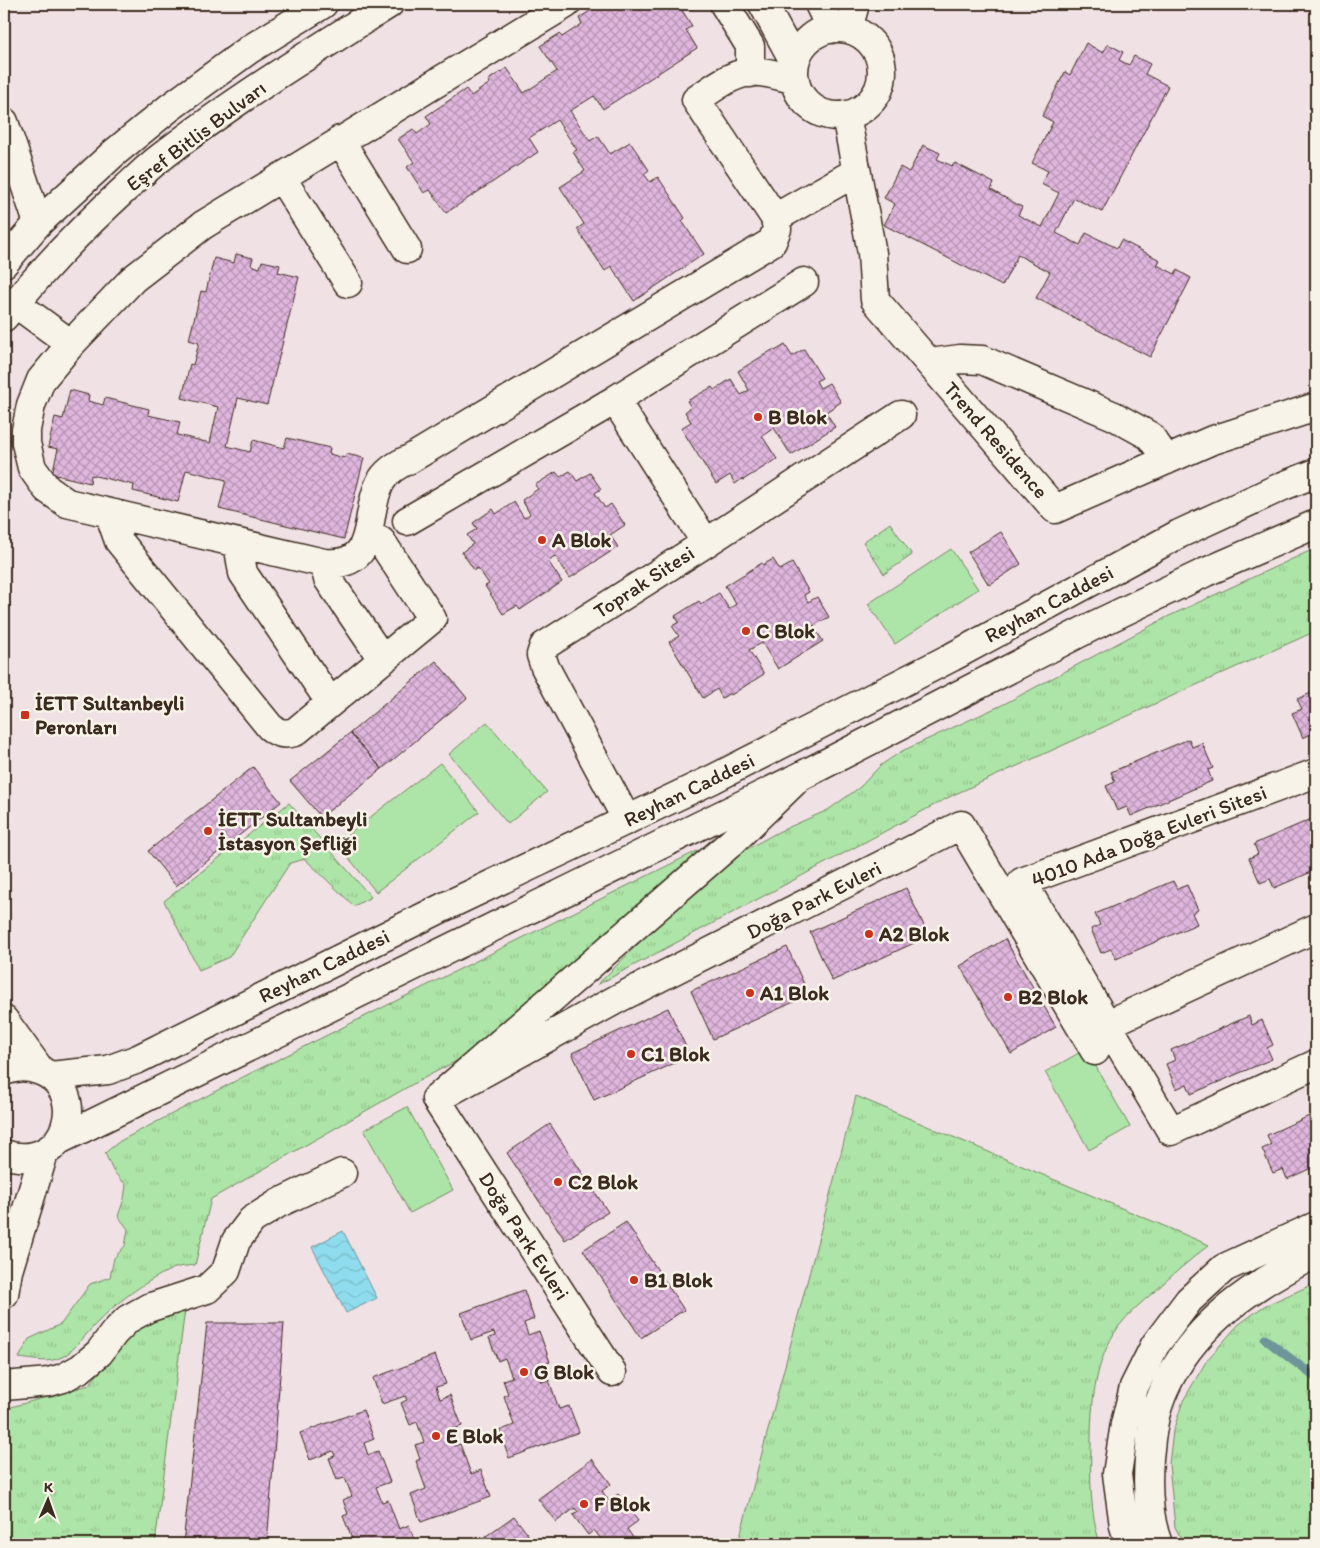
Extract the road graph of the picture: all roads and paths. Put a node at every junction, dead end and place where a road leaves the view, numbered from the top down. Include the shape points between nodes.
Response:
1 (323, 4) edge
2 (389, 4) edge
3 (566, 4) edge
4 (724, 4) edge
5 (763, 4) edge
6 (819, 4) edge
7 (845, 20) edge
8 (795, 71) junction
9 (750, 72) junction
10 (846, 115) junction
11 (4, 122) edge
12 (340, 140) junction
13 (856, 172) junction
14 (281, 177) junction
15 (776, 218) junction
16 (38, 223) junction
17 (407, 249) dead end
18 (4, 262) edge
19 (804, 282) dead end
20 (348, 283) dead end
21 (9, 310) edge
22 (71, 344) junction
23 (930, 364) junction
24 (616, 400) junction
25 (1316, 407) edge
26 (901, 415) dead end
27 (1167, 460) junction
28 (1316, 473) edge
29 (115, 514) junction
30 (407, 521) dead end
31 (1316, 524) edge
32 (367, 535) junction
33 (238, 543) junction
34 (706, 543) junction
35 (324, 563) junction
36 (383, 660) junction
37 (330, 702) junction
38 (1316, 773) edge
39 (801, 776) junction
40 (627, 820) junction
41 (644, 853) junction
42 (1316, 928) edge
43 (4, 1020) edge
44 (1108, 1024) junction
45 (1095, 1050) dead end
46 (1316, 1064) edge
47 (4, 1071) edge
48 (46, 1074) junction
49 (436, 1099) junction
50 (52, 1146) junction
51 (4, 1154) edge
52 (342, 1173) dead end
53 (1316, 1226) edge
54 (1316, 1254) edge
55 (4, 1294) edge
56 (612, 1372) dead end
57 (4, 1386) edge
58 (1130, 1544) edge
59 (1158, 1544) edge

1 - 16 main road, Eşref Bitlis Bulvarı via 250,49 169,108
2 - 21 main road, Eşref Bitlis Bulvarı via 264,83 159,159 103,209
3 - 12 main road
4 - 9 main road via 750,46
5 - 8 main road
6 - 7 main road
7 - 8 main road via 814,35 802,47
7 - 10 main road via 876,48 882,65 882,82 874,97 862,109
8 - 9 main road
8 - 10 main road via 801,96 813,108 829,115
9 - 15 main road via 729,78 696,100
10 - 13 main road, Trend Residence
11 - 16 main road
12 - 14 main road
12 - 17 main road
13 - 15 main road
13 - 23 main road, Trend Residence via 872,253 876,300
14 - 20 main road
14 - 22 main road via 203,225 133,279
15 - 32 main road via 777,229 772,242 396,465 381,482
16 - 18 main road, Eşref Bitlis Bulvarı
19 - 24 main road
21 - 22 main road
22 - 29 main road via 41,380 31,405 26,430 28,456 39,480 56,497 67,503
23 - 27 main road via 960,359 982,360 1114,416 1150,436
23 - 27 main road, Trend Residence via 1055,509
24 - 30 main road
24 - 34 main road, Toprak Sitesi
25 - 27 main road, Trend Residence via 1210,441
26 - 34 main road
28 - 40 main road, Reyhan Caddesi via 1179,534 952,657
29 - 33 main road
29 - 37 main road via 113,524 119,541 270,727 280,734 295,732
31 - 39 main road, Reyhan Caddesi via 1095,625
32 - 35 main road via 356,556 342,563
32 - 36 main road via 381,541 432,619
33 - 35 main road
33 - 37 main road via 243,572
34 - 40 main road, Toprak Sitesi via 544,646 541,655
35 - 36 main road via 328,579
36 - 37 main road
38 - 44 main road, 4010 Ada Doğa Evleri Sitesi via 1022,882
39 - 41 main road, Reyhan Caddesi
39 - 49 main road via 732,842
40 - 41 main road, Toprak Sitesi
40 - 48 main road, Reyhan Caddesi via 138,1059 108,1070
41 - 50 main road, Reyhan Caddesi
42 - 44 main road
43 - 48 main road
44 - 46 main road, 4010 Ada Doğa Evleri Sitesi via 1171,1131
45 - 49 main road, Doğa Park Evleri via 961,825 620,998
47 - 48 main road, Reyhan Caddesi via 22,1067
48 - 50 main road via 61,1088 67,1102 68,1118 64,1133
49 - 56 main road, Doğa Park Evleri
50 - 51 main road, Reyhan Caddesi via 31,1158 16,1159
50 - 55 main road via 8,1271
52 - 57 main road via 279,1203 252,1220 236,1240 226,1271 207,1289 148,1308 128,1319 82,1368 49,1382
53 - 58 main road via 1224,1268 1189,1300 1155,1345 1134,1387 1124,1424 1117,1474 1124,1526
54 - 59 main road via 1245,1294 1220,1314 1179,1362 1164,1389 1155,1416 1148,1490

